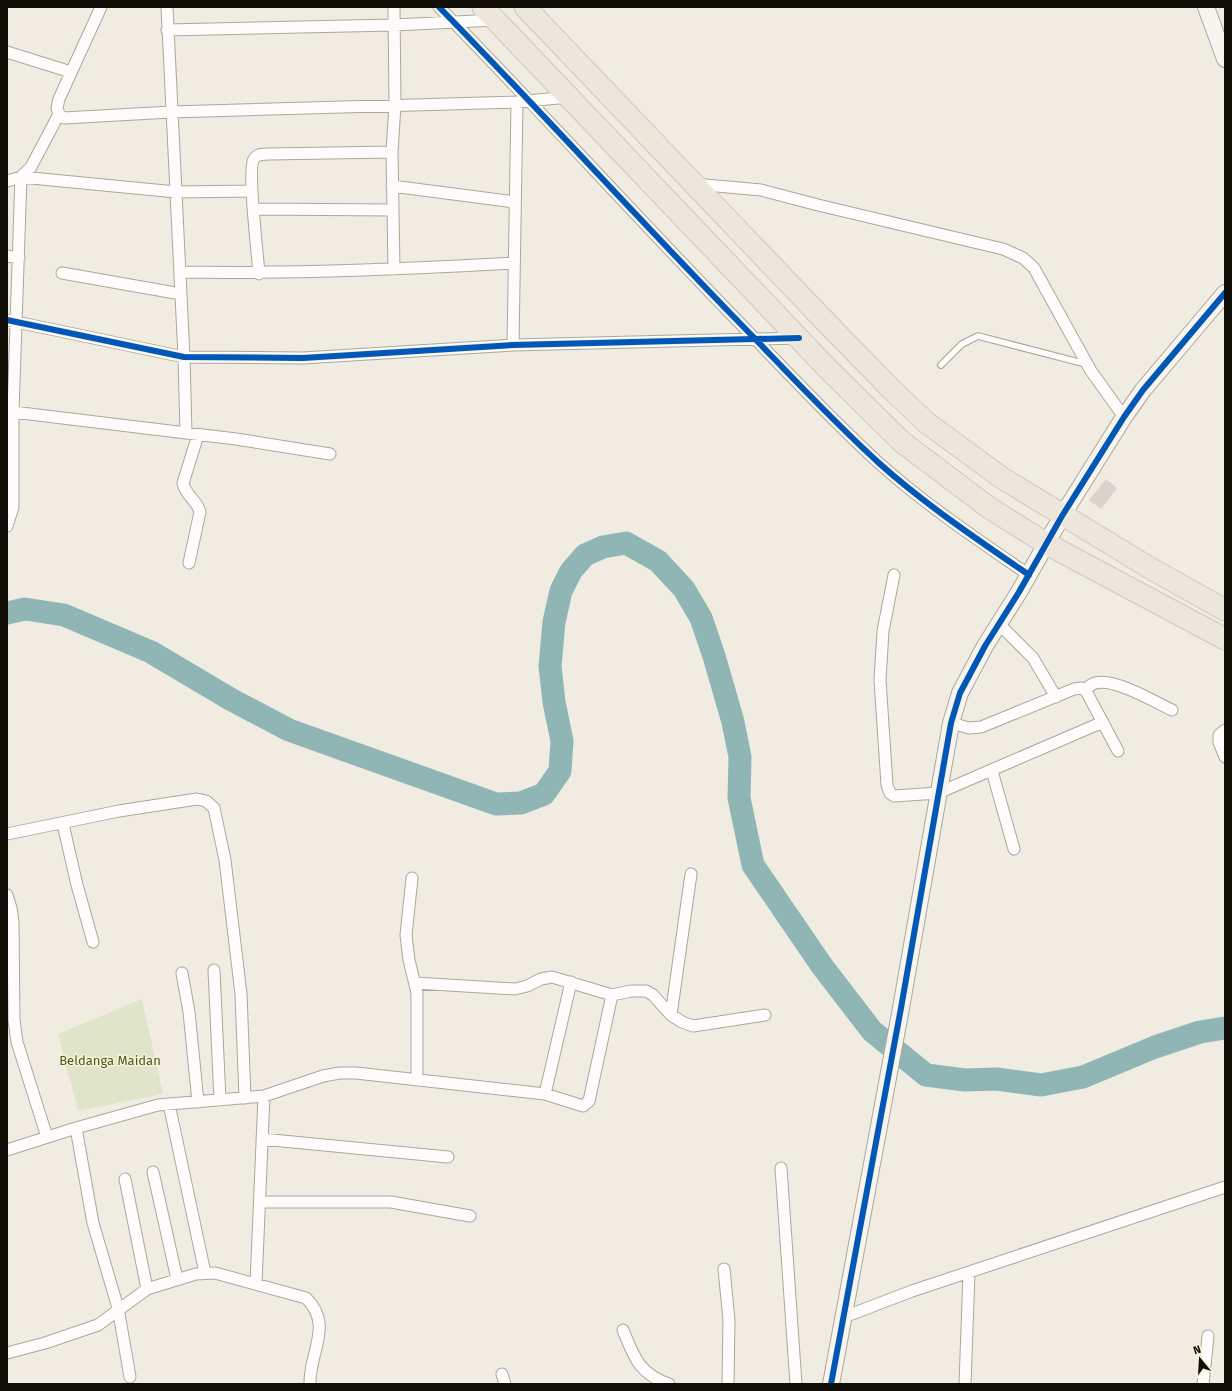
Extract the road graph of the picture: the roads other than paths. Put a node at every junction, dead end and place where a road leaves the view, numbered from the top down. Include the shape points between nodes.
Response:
1 (101, 7) edge
2 (167, 7) edge
3 (394, 7) edge
4 (439, 7) edge
5 (525, 7) edge
6 (1206, 7) edge
7 (490, 14) edge
8 (455, 23) junction
9 (394, 25) junction
10 (167, 30) junction
11 (1224, 50) edge
12 (7, 52) edge
13 (71, 72) junction
14 (568, 97) junction
15 (529, 100) junction
16 (517, 102) junction
17 (394, 105) junction
18 (171, 112) junction
19 (59, 114) junction
20 (392, 152) junction
21 (21, 177) junction
22 (7, 181) edge
23 (695, 184) junction
24 (392, 186) junction
25 (252, 191) junction
26 (176, 192) junction
27 (515, 202) junction
28 (254, 209) junction
29 (393, 210) junction
30 (7, 256) edge
31 (19, 258) junction
32 (514, 263) junction
33 (394, 269) junction
34 (180, 272) junction
35 (62, 273) dead end
36 (259, 274) junction
37 (1225, 293) edge
38 (181, 294) junction
39 (12, 320) edge
40 (799, 338) junction
41 (755, 339) junction
42 (513, 345) junction
43 (184, 357) junction
44 (1088, 364) junction
45 (941, 365) dead end
46 (13, 412) junction
47 (1124, 417) junction
48 (186, 433) junction
49 (198, 435) junction
50 (330, 454) dead end
51 (1062, 516) junction
52 (7, 526) edge
53 (1047, 544) junction
54 (189, 563) dead end
55 (1029, 574) junction
56 (894, 575) dead end
57 (1225, 610) edge
58 (999, 624) junction
59 (1206, 628) junction
60 (1225, 639) edge
61 (1225, 643) edge
62 (1086, 691) junction
63 (1056, 696) junction
64 (1172, 710) dead end
65 (1103, 722) junction
66 (951, 723) junction
67 (1225, 730) edge
68 (1118, 751) dead end
69 (1225, 757) edge
70 (992, 771) junction
71 (938, 794) junction
72 (62, 824) junction
73 (7, 834) edge
74 (1014, 849) dead end
75 (691, 874) dead end
76 (412, 878) dead end
77 (7, 895) edge
78 (10, 930) edge
79 (93, 942) dead end
80 (214, 970) dead end
81 (182, 973) dead end
82 (571, 982) junction
83 (415, 983) junction
84 (612, 995) junction
85 (671, 1015) junction
86 (766, 1015) dead end
87 (417, 1080) junction
88 (544, 1094) junction
89 (264, 1096) junction
90 (245, 1098) junction
91 (220, 1100) junction
92 (198, 1102) junction
93 (169, 1104) junction
94 (76, 1128) junction
95 (47, 1136) junction
96 (262, 1139) junction
97 (7, 1150) edge
98 (448, 1157) dead end
99 (781, 1168) dead end
100 (153, 1172) dead end
101 (125, 1179) dead end
102 (1225, 1187) edge
103 (260, 1202) junction
104 (470, 1216) dead end
105 (724, 1269) dead end
106 (205, 1273) junction
107 (969, 1273) junction
108 (177, 1279) junction
109 (256, 1284) junction
110 (147, 1289) junction
111 (118, 1308) junction
112 (844, 1317) junction
113 (623, 1330) dead end
114 (1208, 1336) dead end
115 (7, 1353) edge
116 (130, 1377) dead end
117 (310, 1384) edge
118 (669, 1384) edge
119 (728, 1384) edge
120 (796, 1384) edge
121 (832, 1384) edge
122 (966, 1384) edge
123 (1203, 1384) edge

1 - 13 street
2 - 10 street
3 - 9 street
4 - 8 street
5 - 23 highway
6 - 11 street
7 - 8 street
7 - 14 highway
8 - 9 street
8 - 15 street
9 - 10 street
9 - 17 street
10 - 18 street
12 - 13 street
13 - 19 street via 59,99
14 - 15 street
14 - 40 highway
15 - 16 street
15 - 41 street
16 - 17 street
16 - 27 street
17 - 18 street
17 - 20 street
18 - 19 street via 73,118 64,118
18 - 26 street
19 - 21 street via 31,168
20 - 24 street
20 - 25 street via 258,155 253,159 251,167
21 - 22 street
21 - 26 street
21 - 31 street
23 - 44 street via 761,190 818,206 1003,249 1022,258 1034,268
23 - 51 highway via 826,323 927,423 1002,478
24 - 27 street
24 - 29 street
25 - 26 street
25 - 28 street
26 - 34 street
27 - 32 street
28 - 29 street
28 - 36 street
29 - 33 street
30 - 31 street
31 - 39 street
32 - 33 street
32 - 42 street
33 - 36 street
34 - 36 street
34 - 38 street
35 - 38 street
37 - 47 street
38 - 43 street
39 - 43 street
39 - 46 street
40 - 41 street
40 - 53 highway via 902,442 988,507
41 - 42 street
41 - 55 street via 823,410 881,464 975,538
42 - 43 street via 303,358
43 - 48 street
44 - 45 lane via 978,336 962,344
44 - 47 street
46 - 48 street
46 - 52 street via 13,507
47 - 51 street
48 - 49 street
49 - 50 street
49 - 54 street via 182,483 184,490 198,504 200,512
51 - 53 street
51 - 57 highway
53 - 55 street
53 - 59 highway
55 - 58 street
56 - 71 street via 883,631 880,680 887,785 894,796
58 - 63 street via 1034,658
58 - 66 street via 960,693
59 - 60 highway
59 - 61 street
62 - 63 street via 1082,688 1074,689
62 - 64 street via 1088,685 1095,682 1111,682
62 - 65 street
63 - 66 street via 981,727 969,728
65 - 68 street
65 - 70 street
66 - 71 street
67 - 69 street via 1219,735
70 - 71 street
70 - 74 street
71 - 112 street
72 - 73 street
72 - 79 street
72 - 90 street via 120,811 197,799 206,801 214,808 225,860 241,994
75 - 85 street
76 - 83 street via 406,935
77 - 78 street via 11,908
78 - 95 street via 14,1020 18,1042
80 - 91 street
81 - 92 street via 189,1012
82 - 83 street via 546,977 526,986 505,990
82 - 84 street
82 - 88 street
83 - 87 street via 418,1012
84 - 85 street via 646,991
84 - 88 street via 587,1104 578,1105
85 - 86 street via 693,1026
87 - 88 street
87 - 89 street via 340,1073 323,1076
89 - 90 street
89 - 96 street
90 - 91 street
91 - 92 street
92 - 93 street
93 - 94 street
93 - 106 street
94 - 95 street
94 - 111 street via 93,1223
95 - 97 street
96 - 98 street
96 - 103 street
99 - 120 street
100 - 108 street
101 - 110 street
102 - 107 street
103 - 104 street via 391,1202
103 - 109 street
105 - 119 street via 729,1320
106 - 108 street
106 - 109 street via 215,1273
107 - 112 street
107 - 122 street
108 - 110 street
109 - 117 street via 306,1298 319,1316
110 - 111 street
111 - 115 street via 98,1324 45,1343
111 - 116 street
112 - 121 street
113 - 118 street via 638,1364 646,1373
114 - 123 street

